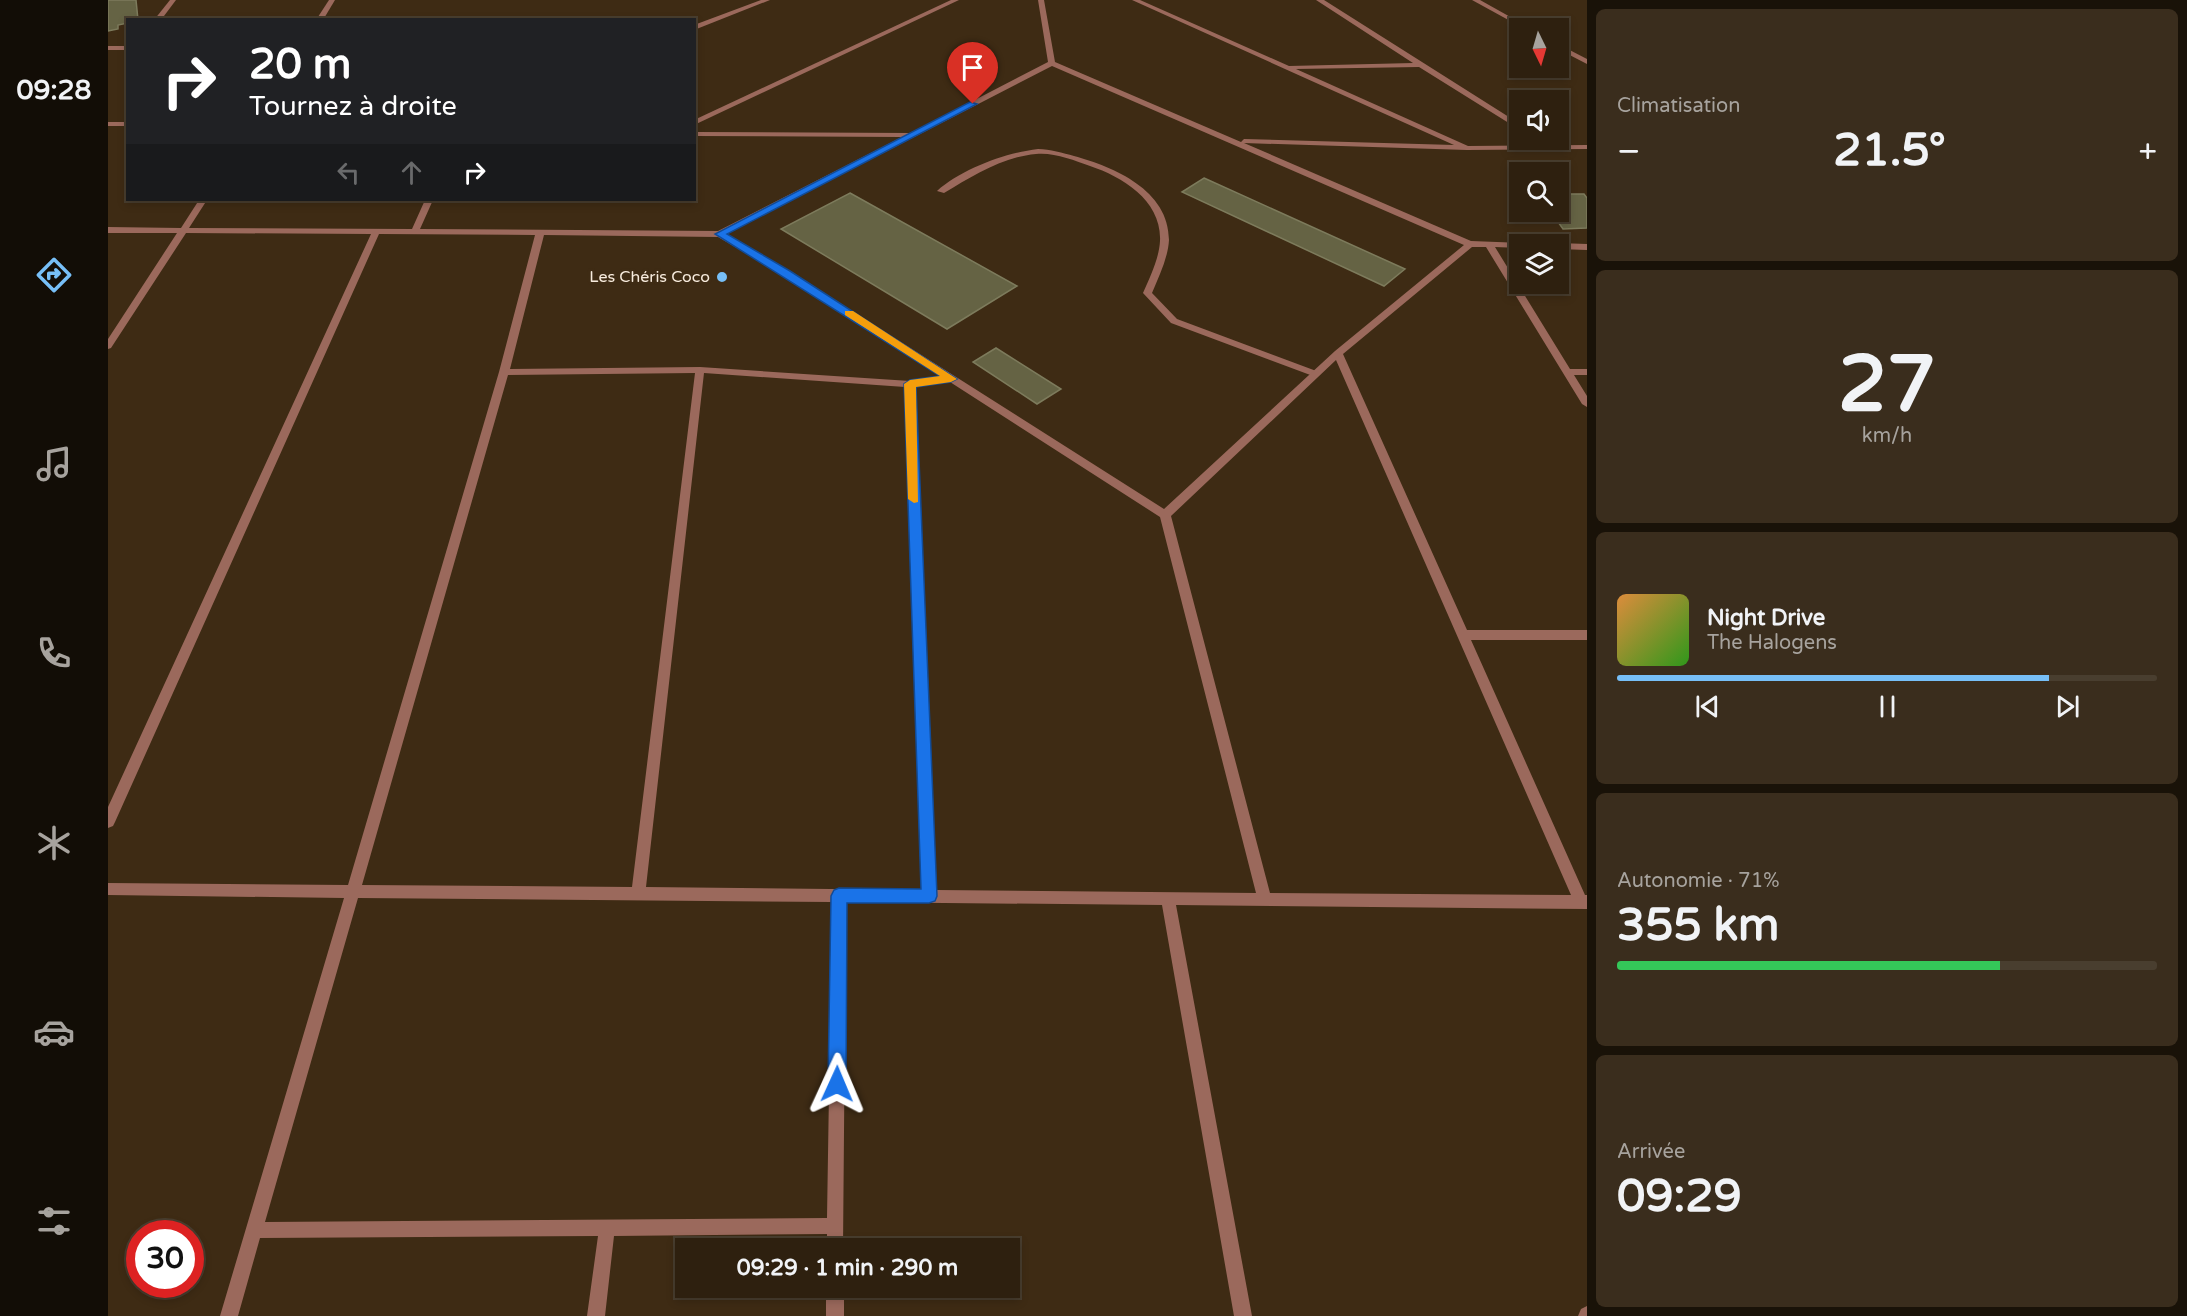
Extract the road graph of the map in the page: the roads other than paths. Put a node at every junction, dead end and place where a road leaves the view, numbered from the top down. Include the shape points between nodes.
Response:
1 (173, 0) edge
2 (332, 0) edge
3 (767, 0) edge
4 (956, 0) edge
5 (1041, 0) edge
6 (1135, 0) edge
7 (1319, 0) edge
8 (1475, 0) edge
9 (159, 18) edge
10 (320, 18) edge
11 (1509, 18) edge
12 (696, 27) edge
13 (108, 48) edge
14 (126, 48) edge
15 (1569, 52) edge
16 (1587, 62) edge
17 (1052, 63) junction
18 (1420, 65) junction
19 (1287, 67) junction
20 (1509, 121) edge
21 (696, 122) edge
22 (108, 124) edge
23 (126, 124) edge
24 (696, 134) edge
25 (914, 135) junction
26 (1237, 141) junction
27 (1509, 147) edge
28 (1569, 147) edge
29 (1587, 147) edge
30 (1467, 148) junction
31 (941, 191) dead end
32 (202, 201) edge
33 (429, 201) edge
34 (108, 230) edge
35 (183, 230) junction
36 (376, 232) junction
37 (415, 232) junction
38 (540, 233) junction
39 (720, 234) junction
40 (1470, 244) junction
41 (1489, 244) junction
42 (1509, 245) edge
43 (1569, 246) edge
44 (1587, 247) edge
45 (108, 346) edge
46 (1338, 353) junction
47 (700, 370) junction
48 (504, 372) junction
49 (1568, 372) junction
50 (1587, 372) edge
51 (1316, 374) junction
52 (951, 379) junction
53 (910, 384) junction
54 (1587, 404) edge
55 (1165, 515) junction
56 (1463, 635) junction
57 (1587, 635) edge
58 (108, 822) edge
59 (108, 890) edge
60 (351, 891) junction
61 (638, 894) junction
62 (839, 896) junction
63 (929, 896) junction
64 (1168, 899) junction
65 (1265, 899) junction
66 (1584, 902) edge
67 (836, 1226) junction
68 (608, 1227) junction
69 (254, 1230) junction
70 (836, 1238) edge
71 (835, 1298) edge
72 (229, 1316) edge
73 (596, 1316) edge
74 (835, 1316) edge
75 (1243, 1316) edge

1 - 9 street
2 - 10 street
3 - 12 street
4 - 21 street
5 - 17 street
6 - 19 street
7 - 18 street
8 - 11 street
13 - 14 street
15 - 16 street
17 - 25 street
17 - 26 street
18 - 19 street
18 - 20 street
19 - 30 street
22 - 23 street
24 - 25 street
25 - 39 street
26 - 30 street
26 - 40 street
27 - 30 street
28 - 29 street
31 - 51 street via 995,160 1040,150 1128,178 1152,203 1164,233 1160,264 1147,293 1174,321
32 - 35 street
33 - 37 street
34 - 35 street
35 - 36 street
35 - 45 street
36 - 37 street
36 - 58 street
37 - 38 street
38 - 39 street
38 - 48 street
39 - 52 street
40 - 41 street
40 - 46 street
41 - 42 street
41 - 49 street
43 - 44 street
46 - 51 street
46 - 56 street
47 - 48 street
47 - 53 street
47 - 61 street
48 - 60 street
49 - 50 street
49 - 54 street
51 - 55 street
52 - 53 street
52 - 55 street
53 - 63 street
55 - 65 street
56 - 57 street
56 - 66 street
59 - 60 street
60 - 61 street
60 - 69 street
61 - 62 street
62 - 63 street
62 - 67 street
63 - 64 street
64 - 65 street
64 - 75 street
65 - 66 street
67 - 68 street
67 - 70 street
68 - 69 street
68 - 73 street
69 - 72 street
71 - 74 street

